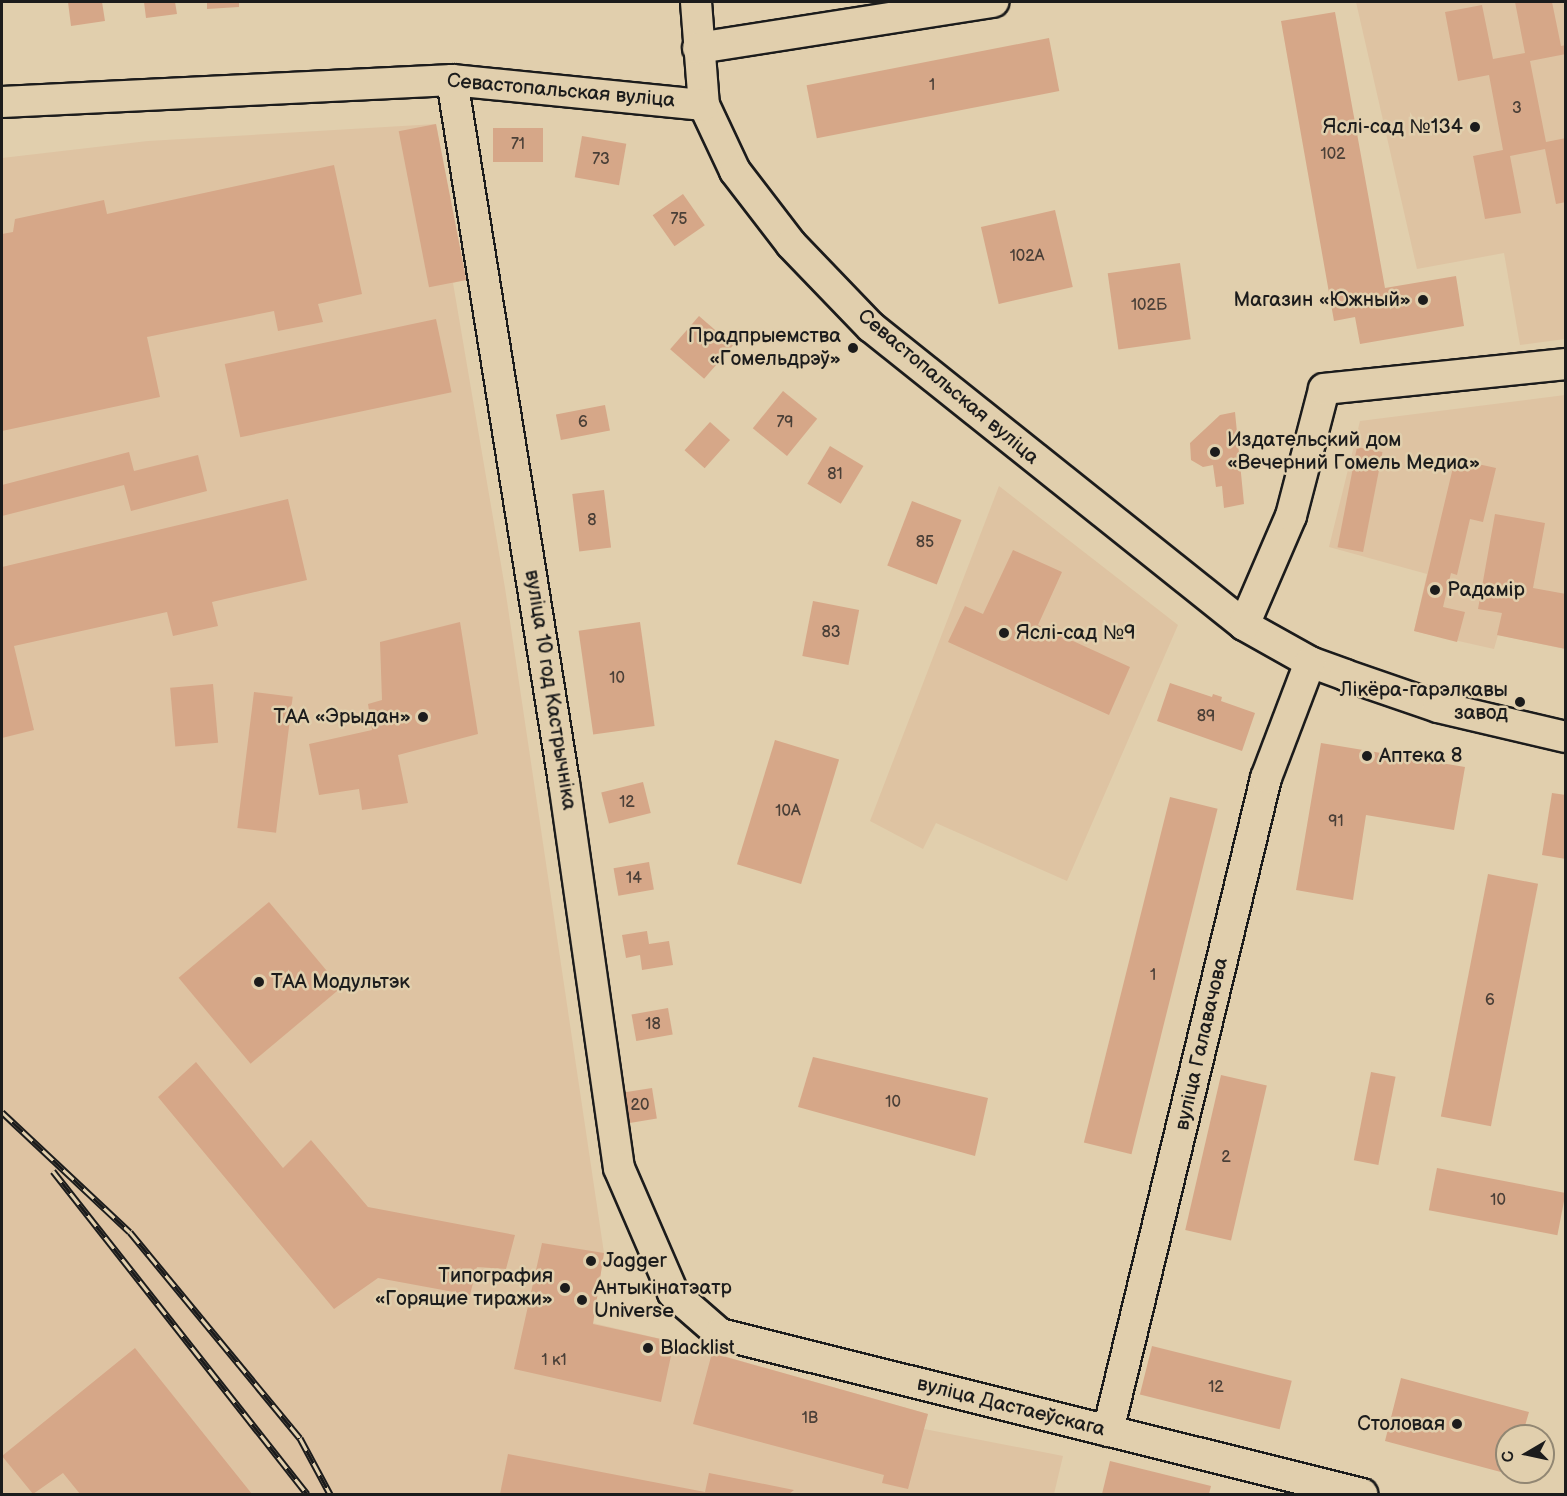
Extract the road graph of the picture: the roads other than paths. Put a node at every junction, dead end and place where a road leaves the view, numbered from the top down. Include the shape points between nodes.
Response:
1 (696, 2) edge
2 (993, 2) edge
3 (698, 48) junction
4 (452, 80) junction
5 (2, 102) edge
6 (704, 105) junction
7 (1566, 364) edge
8 (1244, 625) junction
9 (1310, 662) junction
10 (1566, 737) edge
11 (673, 1293) joint
12 (1108, 1431) junction
13 (1362, 1494) edge

1 - 3 street
2 - 3 street
3 - 6 street
4 - 5 street, Севастопальская вуліца
4 - 6 street, Севастопальская вуліца
4 - 11 street, вуліца 10 год Кастрычніка via 562,770 620,1168
6 - 8 street, Севастопальская вуліца via 735,171 770,218 871,327
7 - 8 street via 1324,389 1291,516
8 - 9 street, Севастопальская вуліца
9 - 10 street, Севастопальская вуліца via 1438,707
9 - 12 street, вуліца Галавачова via 1266,778
11 - 12 street, вуліца Дастаеўскага via 720,1334
12 - 13 street, вуліца Дастаеўскага

